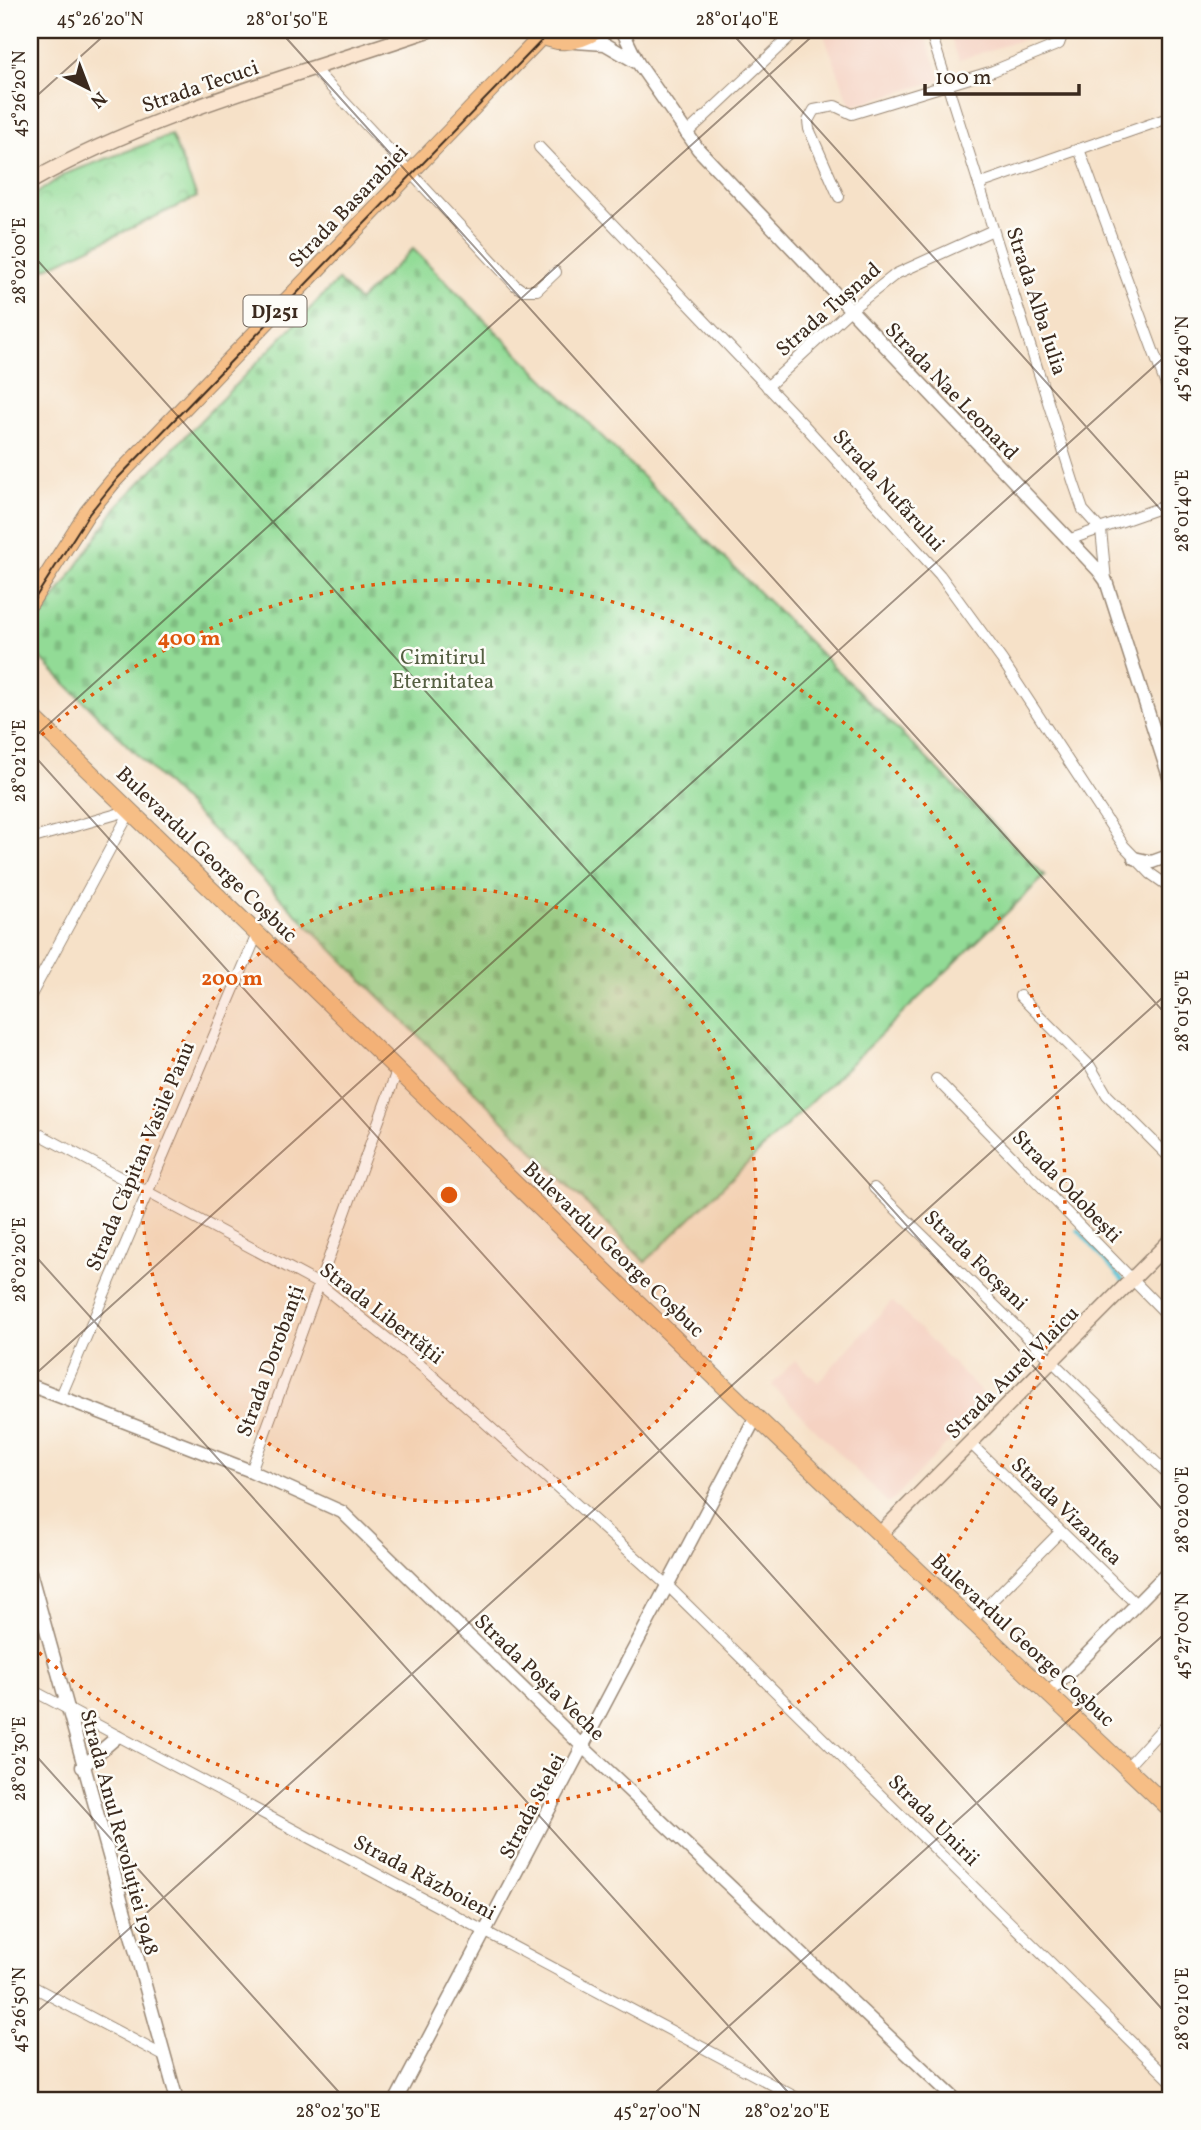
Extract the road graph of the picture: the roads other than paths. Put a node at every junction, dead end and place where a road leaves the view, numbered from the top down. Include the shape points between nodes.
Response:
1 (429, 30) edge
2 (598, 30) edge
3 (622, 30) edge
4 (797, 30) edge
5 (930, 30) edge
6 (1064, 30) edge
7 (537, 33) edge
8 (571, 42) junction
9 (638, 63) junction
10 (314, 69) junction
11 (947, 86) junction
12 (1171, 117) edge
13 (686, 134) junction
14 (539, 147) dead end
15 (1079, 149) junction
16 (409, 173) junction
17 (30, 182) edge
18 (979, 184) junction
19 (839, 197) dead end
20 (993, 230) junction
21 (556, 272) dead end
22 (849, 312) junction
23 (767, 387) junction
24 (1171, 399) edge
25 (1171, 504) edge
26 (1101, 530) junction
27 (1068, 540) junction
28 (1106, 581) junction
29 (30, 603) edge
30 (30, 714) edge
31 (1171, 783) edge
32 (131, 810) junction
33 (30, 839) edge
34 (1171, 855) edge
35 (1134, 858) junction
36 (1171, 888) edge
37 (258, 931) junction
38 (1020, 996) dead end
39 (30, 997) edge
40 (398, 1067) junction
41 (936, 1079) dead end
42 (30, 1129) edge
43 (1171, 1159) edge
44 (874, 1188) dead end
45 (146, 1191) junction
46 (1171, 1240) edge
47 (1132, 1280) junction
48 (319, 1284) junction
49 (1171, 1319) edge
50 (1053, 1362) junction
51 (30, 1385) edge
52 (61, 1396) junction
53 (757, 1417) junction
54 (970, 1443) junction
55 (251, 1471) junction
56 (1171, 1477) edge
57 (1060, 1532) junction
58 (881, 1533) junction
59 (1171, 1569) edge
60 (30, 1572) edge
61 (669, 1587) junction
62 (1137, 1605) junction
63 (972, 1621) junction
64 (30, 1689) edge
65 (1048, 1693) junction
66 (67, 1710) junction
67 (1171, 1719) edge
68 (117, 1737) junction
69 (584, 1748) junction
70 (82, 1767) junction
71 (1127, 1767) junction
72 (1171, 1810) edge
73 (486, 1931) junction
74 (30, 1984) edge
75 (164, 2056) junction
76 (1171, 2081) edge
77 (1171, 2095) edge
78 (177, 2100) edge
79 (396, 2100) edge
80 (801, 2100) edge
81 (956, 2100) edge
82 (1153, 2100) edge

1 - 10 main road, Strada Tecuci
2 - 8 main road
3 - 9 street, Strada Nae Leonard
4 - 13 street
5 - 11 street, Strada Alba Iulia
6 - 11 street via 1059,44
7 - 8 main road, DJ251
7 - 16 main road, Strada Basarabiei / DJ251
8 - 9 street, Strada Nae Leonard via 605,44
9 - 13 street, Strada Nae Leonard
10 - 16 street
10 - 17 main road, Strada Tecuci via 136,130
11 - 18 street, Strada Alba Iulia
11 - 19 street via 852,114 835,106 814,110 809,128
12 - 15 street
13 - 22 street, Strada Nae Leonard
14 - 23 street, Strada Nufărului
15 - 18 street
15 - 24 street
16 - 21 street via 522,290 537,290
16 - 29 main road, Strada Basarabiei / DJ251 via 115,479 87,513
18 - 20 street, Strada Alba Iulia
20 - 22 street, Strada Tușnad via 896,274
20 - 26 street, Strada Alba Iulia via 1083,510
22 - 23 street, Strada Tușnad
22 - 27 street, Strada Nae Leonard
23 - 35 street, Strada Nufărului via 940,575
25 - 26 street
26 - 27 street
26 - 28 street
27 - 28 street, Strada Nae Leonard
28 - 31 street, Strada Nae Leonard
30 - 32 main road, Bulevardul George Coșbuc
32 - 33 street
32 - 37 main road, Bulevardul George Coșbuc
32 - 39 street
34 - 35 street via 1152,862
35 - 36 street, Strada Nufărului
37 - 40 main road, Bulevardul George Coșbuc
37 - 45 street, Strada Căpitan Vasile Panu
38 - 43 street via 1090,1066 1107,1095
40 - 48 street, Strada Dorobanți
40 - 53 main road, Bulevardul George Coșbuc
41 - 47 street, Strada Odobești
42 - 45 street, Strada Libertății
44 - 50 street, Strada Focșani
45 - 48 street, Strada Libertății
45 - 52 street, Strada Căpitan Vasile Panu
46 - 47 main road, Strada Aurel Vlaicu
47 - 49 street, Strada Odobești
47 - 50 main road, Strada Aurel Vlaicu
48 - 55 street, Strada Dorobanți
48 - 61 street, Strada Libertății via 424,1368
50 - 54 main road, Strada Aurel Vlaicu
50 - 56 street, Strada Focșani
51 - 52 street, Strada Poșta Veche
52 - 55 street, Strada Poșta Veche
53 - 58 main road, Bulevardul George Coșbuc
53 - 61 street, Strada Stelei
54 - 57 street, Strada Vizantea
54 - 58 main road, Strada Aurel Vlaicu
55 - 69 street, Strada Poșta Veche via 342,1512
57 - 62 street, Strada Vizantea
57 - 63 street
58 - 63 main road, Bulevardul George Coșbuc
59 - 62 street
60 - 66 street, Strada Anul Revoluției 1948
61 - 69 street, Strada Stelei
61 - 76 street, Strada Unirii
62 - 65 street
63 - 65 main road, Bulevardul George Coșbuc
64 - 66 street, Strada Războieni
65 - 71 main road, Bulevardul George Coșbuc
66 - 68 street, Strada Războieni
66 - 70 street, Strada Anul Revoluției 1948
67 - 71 street
68 - 70 street
68 - 73 street, Strada Războieni
69 - 73 street, Strada Stelei
69 - 81 street, Strada Poșta Veche
70 - 75 street, Strada Anul Revoluției 1948
71 - 72 main road, Bulevardul George Coșbuc
73 - 79 street, Strada Stelei
73 - 80 street, Strada Războieni
74 - 75 street
75 - 78 street, Strada Anul Revoluției 1948
77 - 82 street

